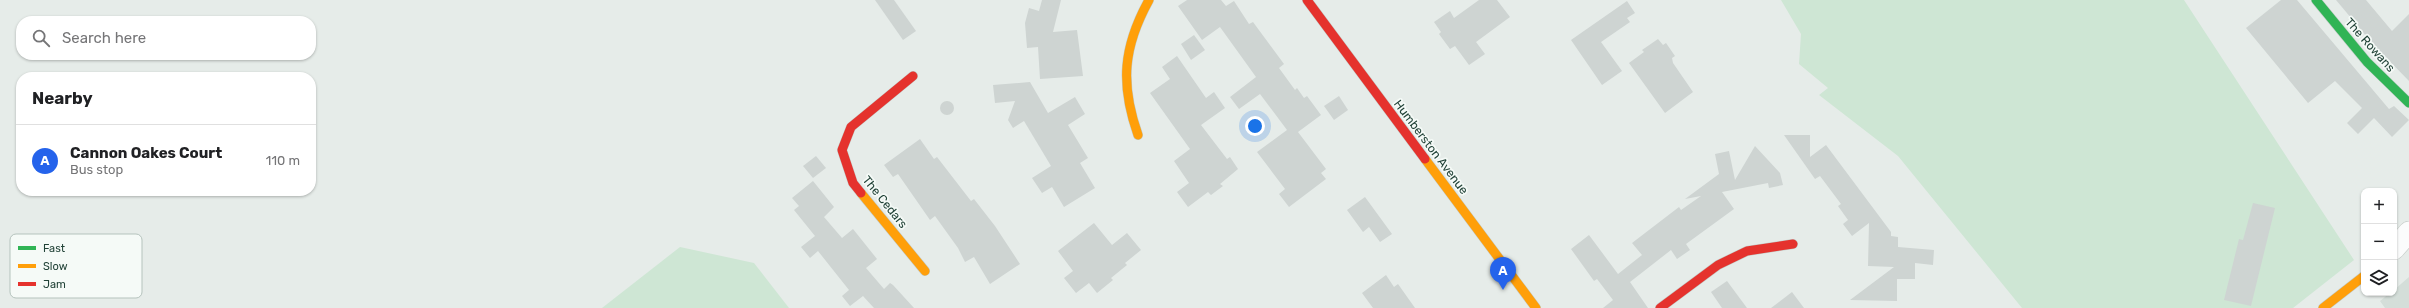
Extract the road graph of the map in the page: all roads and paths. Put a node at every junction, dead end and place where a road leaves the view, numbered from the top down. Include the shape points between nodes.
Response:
1 (1149, 0) edge
2 (1307, 0) edge
3 (2316, 0) edge
4 (913, 76) dead end
5 (2409, 103) edge
6 (1138, 134) dead end
7 (2409, 232) edge
8 (1793, 244) dead end
9 (2397, 246) edge
10 (925, 271) dead end
11 (2361, 278) edge
12 (1536, 308) edge
13 (1660, 308) edge
14 (2323, 308) edge

1 - 6 street via 1134,29 1126,64 1127,100
2 - 12 street, Humberston Avenue
3 - 5 street, The Rowans via 2367,62
4 - 10 street, The Cedars via 851,127 842,150 853,183
7 - 9 street
8 - 13 street via 1747,251 1718,265
11 - 14 street

